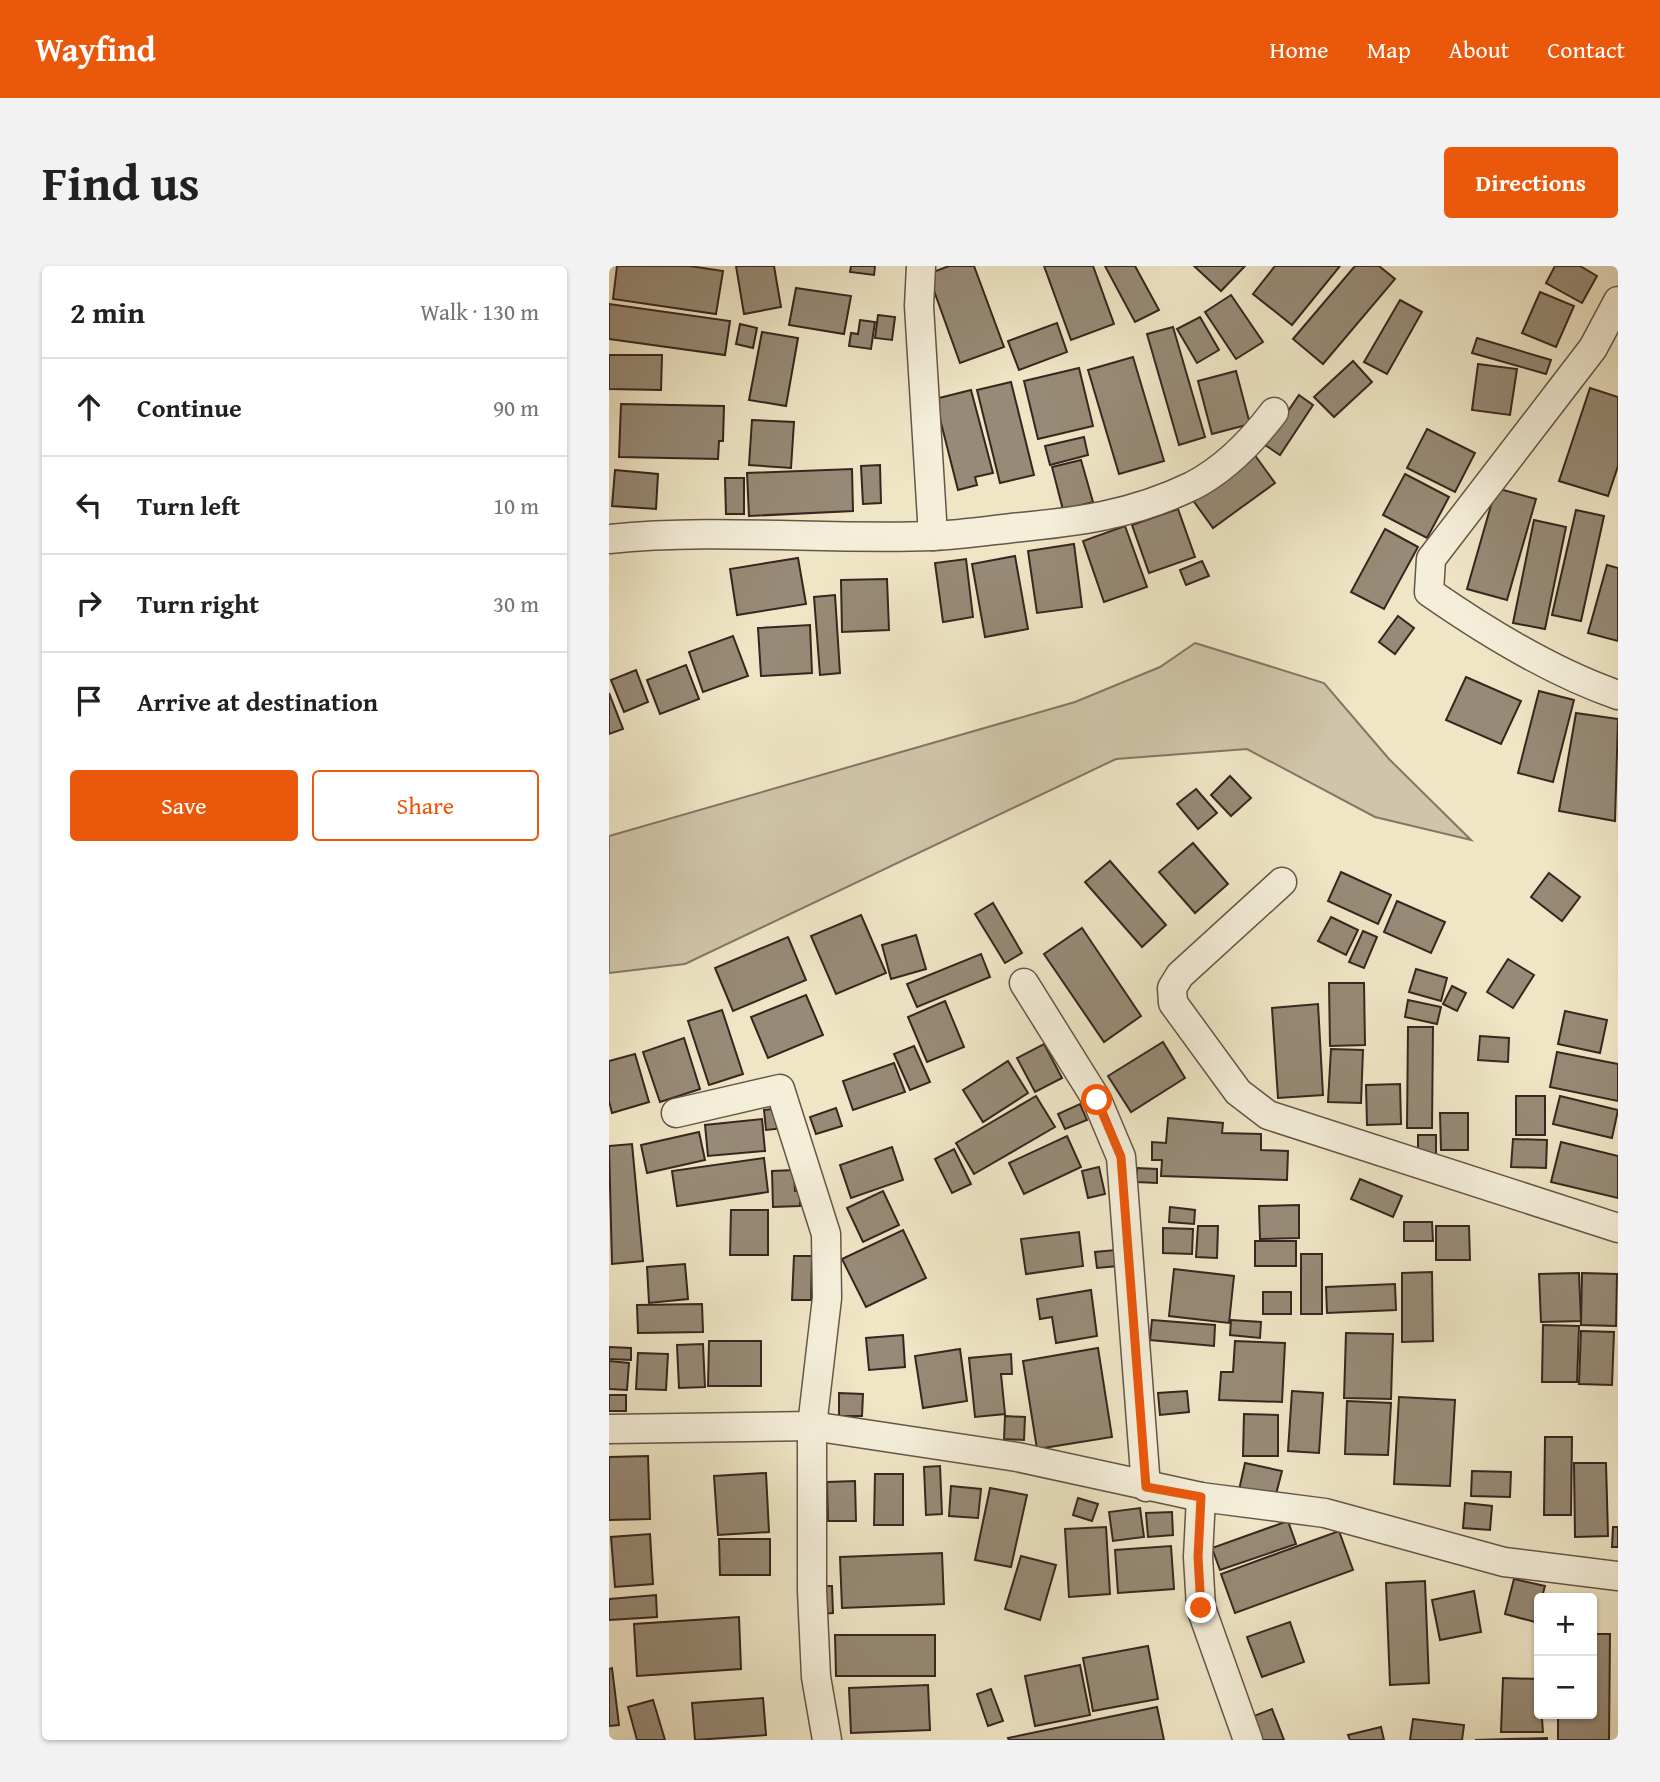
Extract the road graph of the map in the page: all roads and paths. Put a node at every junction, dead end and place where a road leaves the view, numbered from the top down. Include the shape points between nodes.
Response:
1 (921, 266) edge
2 (1618, 301) edge
3 (1605, 353) edge
4 (1274, 412) dead end
5 (933, 536) junction
6 (609, 539) edge
7 (1618, 695) edge
8 (1282, 881) dead end
9 (1024, 983) dead end
10 (676, 1113) dead end
11 (1618, 1228) edge
12 (812, 1426) junction
13 (609, 1429) edge
14 (1146, 1487) junction
15 (1201, 1497) junction
16 (1618, 1576) edge
17 (827, 1740) edge
18 (1248, 1740) edge

1 - 5 street via 919,306
2 - 3 street
3 - 7 street via 1431,559 1429,592 1588,685
4 - 5 street via 1228,462 1194,485 1151,503 1086,522
5 - 6 street via 658,534
8 - 11 street via 1180,975 1172,988 1173,1003 1238,1093 1268,1115
9 - 14 street via 1097,1100 1121,1157
10 - 12 street via 780,1089 827,1234 827,1298
12 - 13 street
12 - 14 street via 1017,1457
12 - 17 street via 816,1677
14 - 15 street
15 - 16 street via 1325,1513 1504,1562
15 - 18 street via 1201,1608

